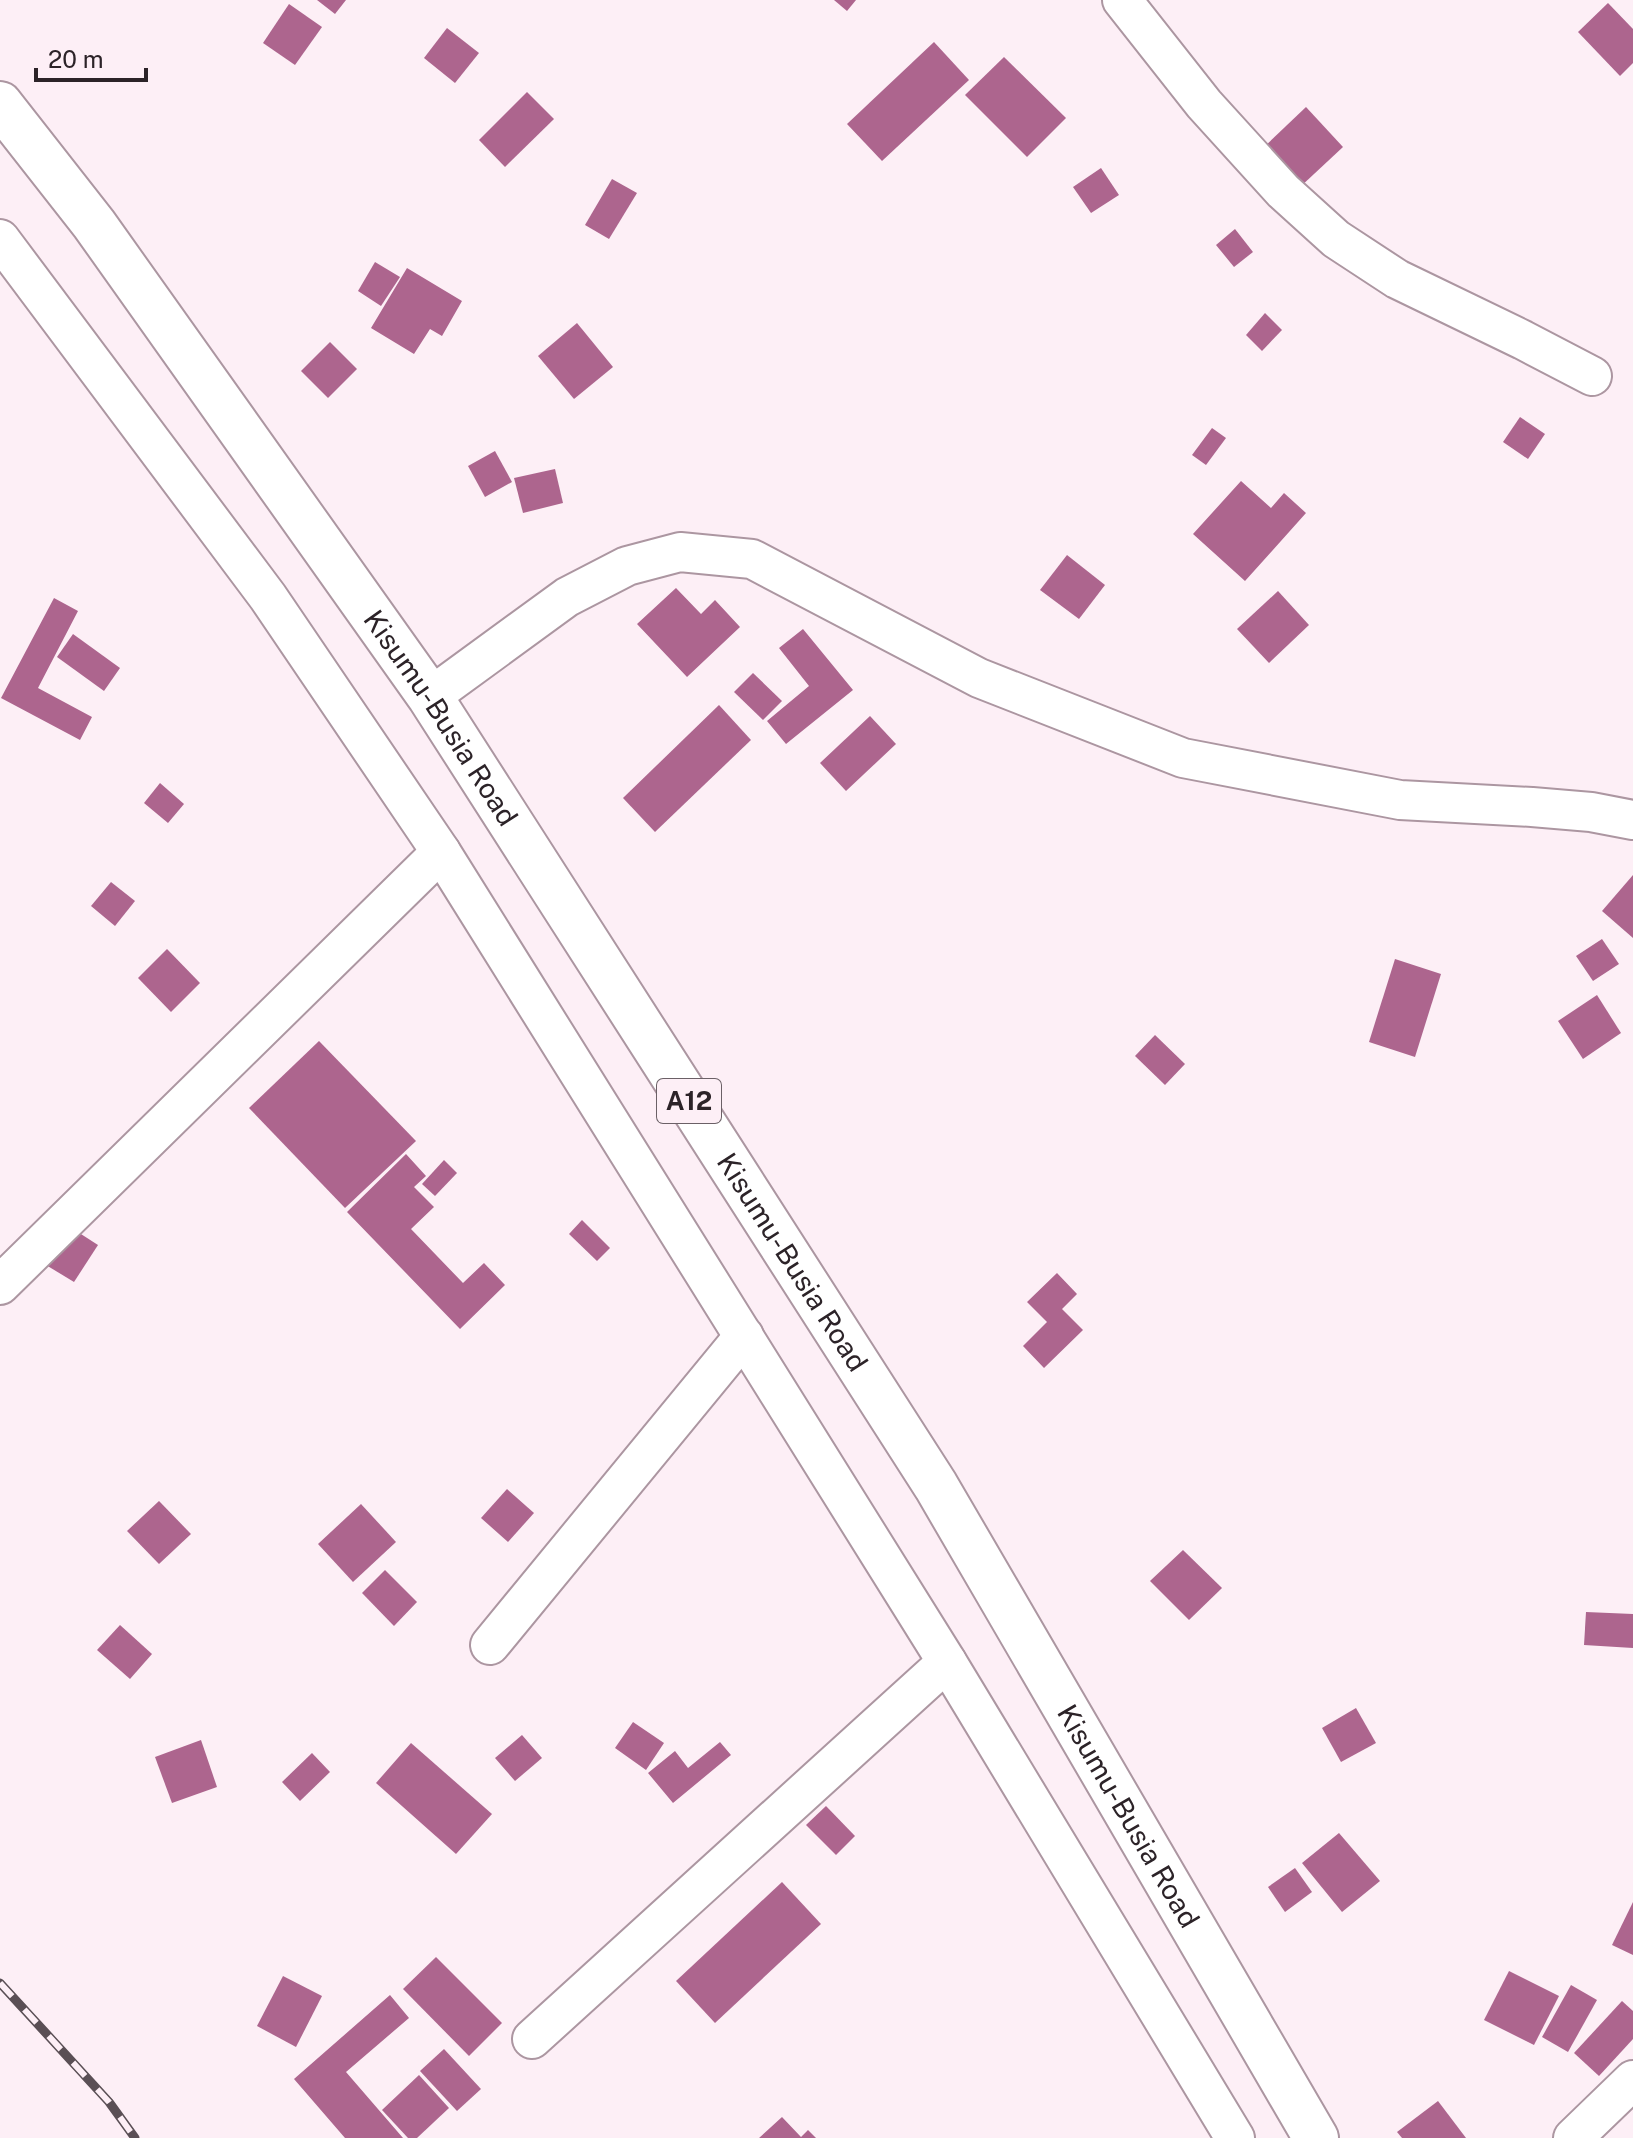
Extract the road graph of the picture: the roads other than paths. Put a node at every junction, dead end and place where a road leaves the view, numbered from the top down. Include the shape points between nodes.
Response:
1 (1122, 0) edge
2 (0, 104) edge
3 (0, 239) edge
4 (1592, 376) dead end
5 (430, 697) junction
6 (1633, 820) edge
7 (441, 852) junction
8 (0, 1285) edge
9 (744, 1336) junction
10 (490, 1645) dead end
11 (947, 1662) junction
12 (532, 2039) dead end
13 (1633, 2080) edge
14 (1235, 2138) edge
15 (1316, 2138) edge
16 (1573, 2138) edge

1 - 4 street via 1204,104 1283,191 1336,239 1397,279
2 - 5 highway, Kisumu-Busia Road / A12 via 94,224
3 - 7 street via 268,597
5 - 6 street via 567,597 627,566 680,552 752,559 979,678 1183,758 1400,800 1591,812
5 - 15 highway, Kisumu-Busia Road / A12 via 936,1486
7 - 8 street
7 - 9 street
9 - 10 street
9 - 11 street
11 - 12 street
11 - 14 street
13 - 16 street

